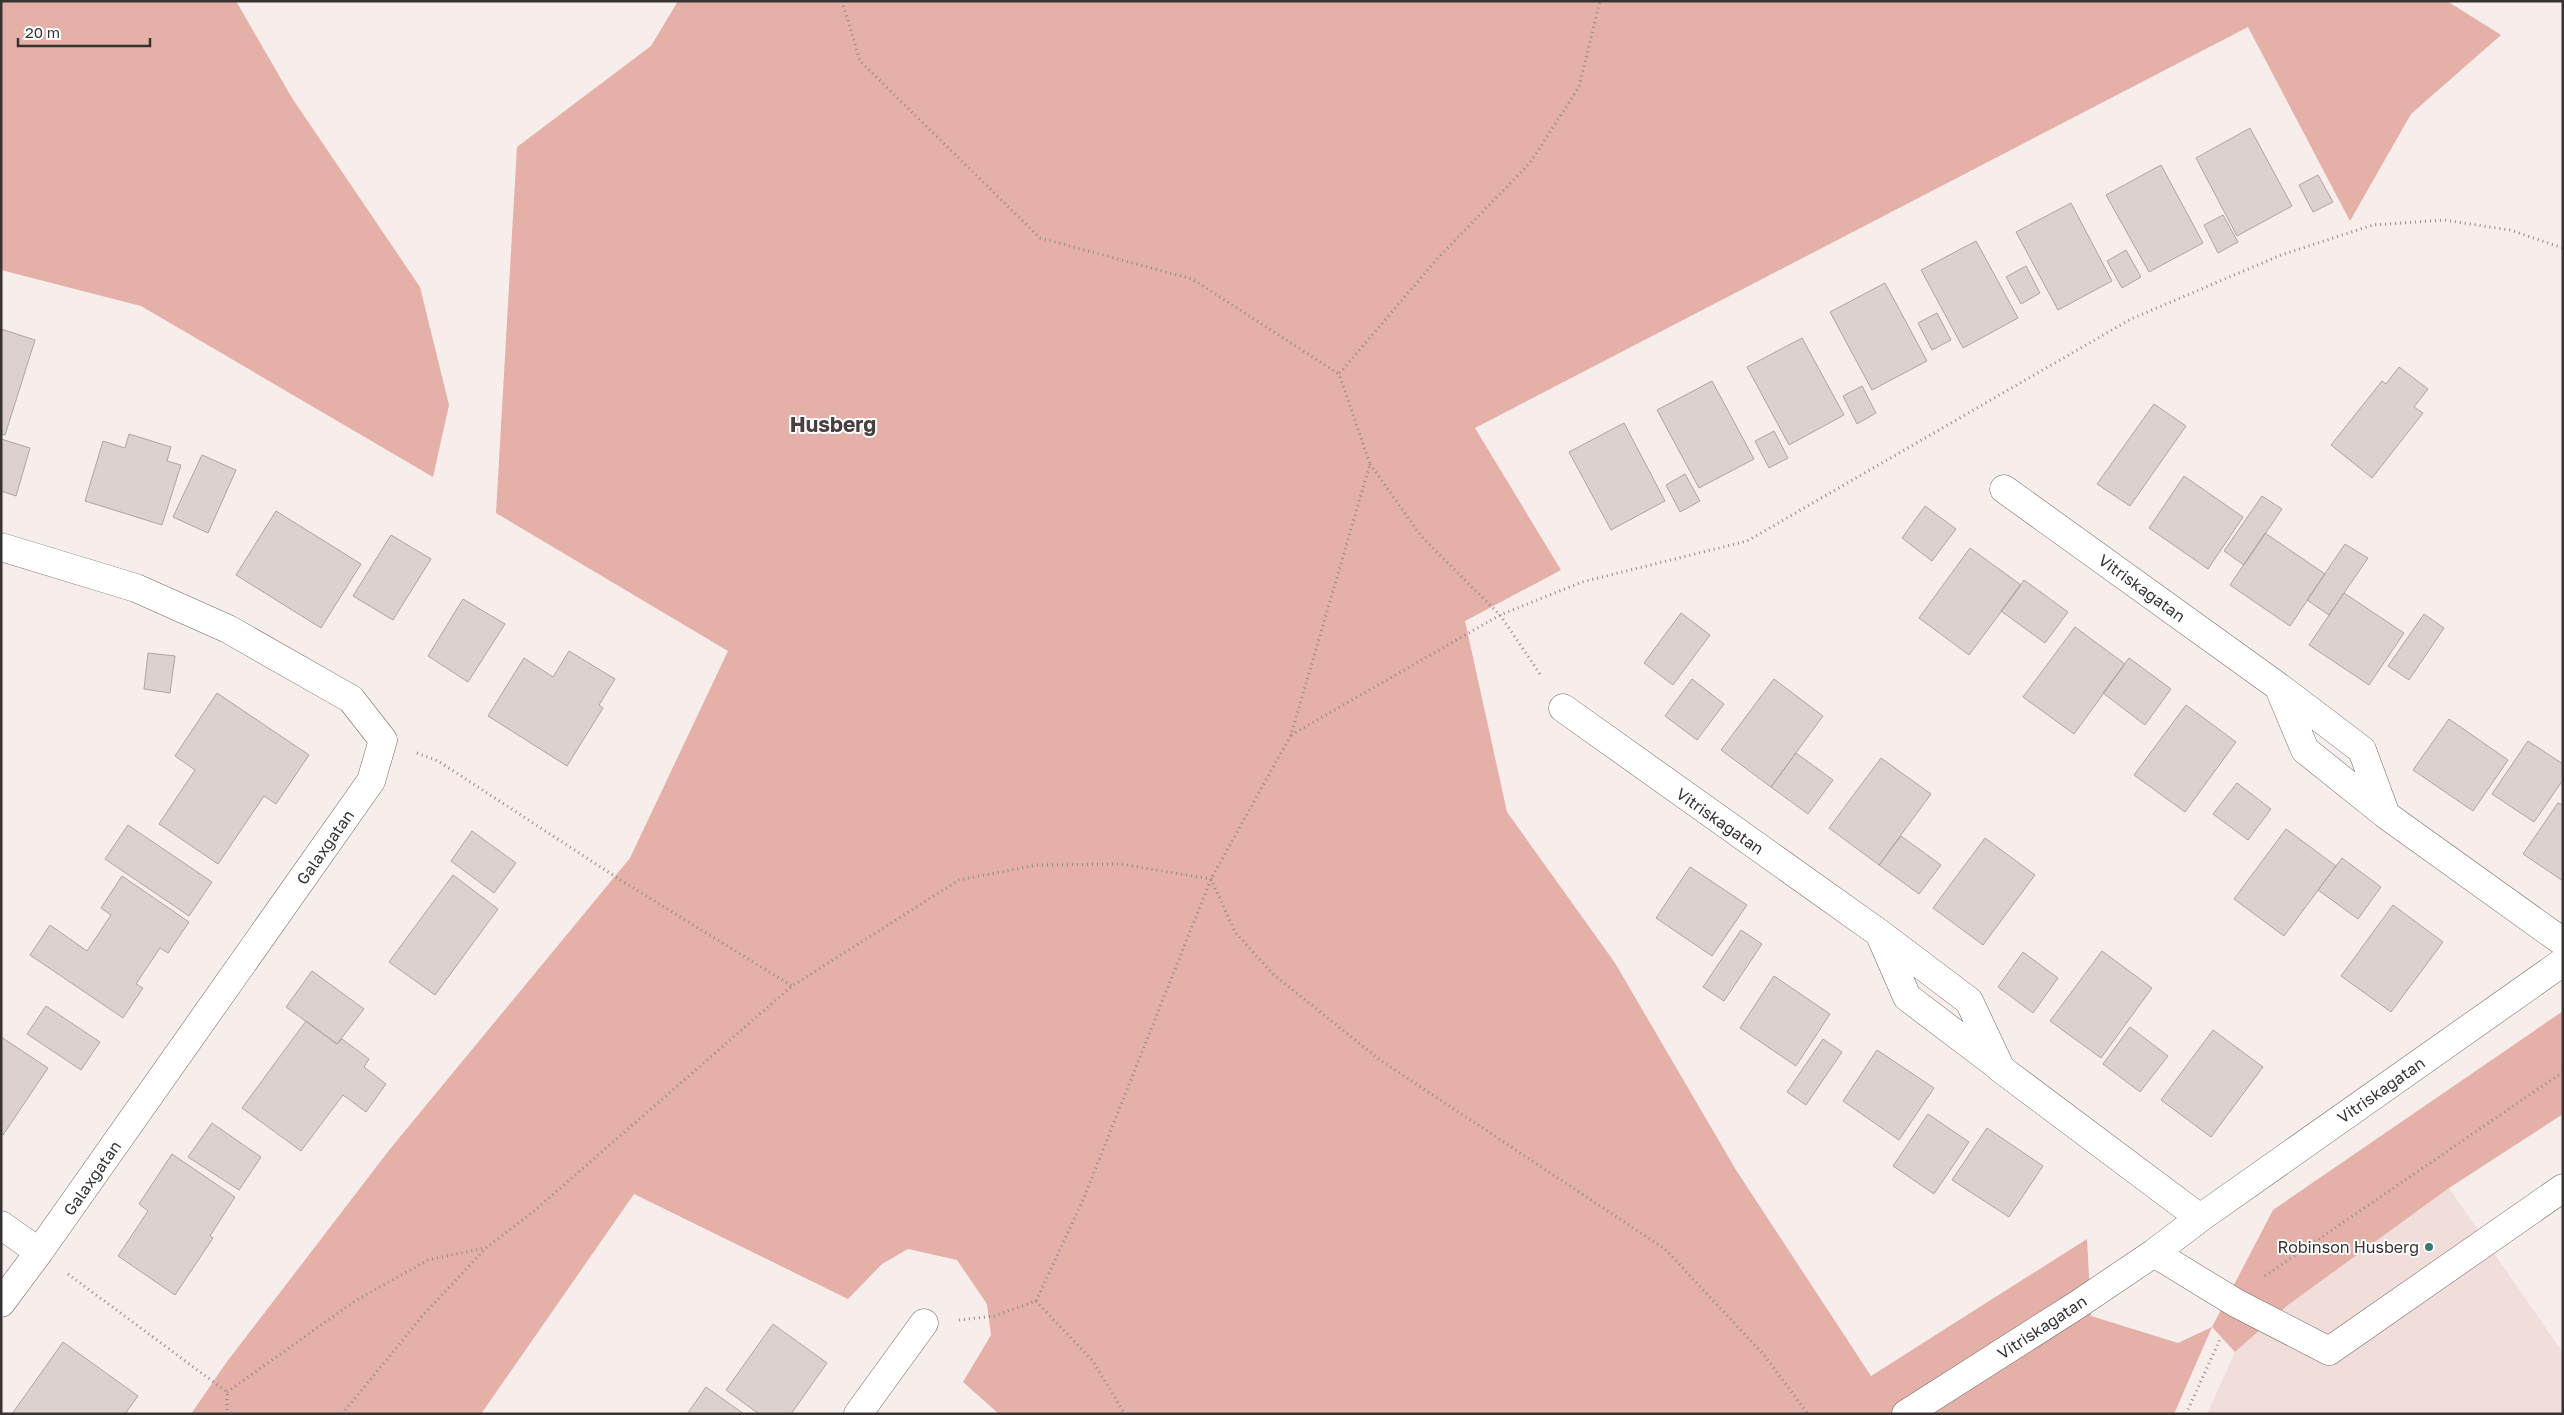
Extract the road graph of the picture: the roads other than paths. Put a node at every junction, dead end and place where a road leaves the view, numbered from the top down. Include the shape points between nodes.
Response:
1 (2004, 489) dead end
2 (1, 547) edge
3 (2279, 687) junction
4 (1563, 708) road end
5 (2386, 815) junction
6 (2563, 942) edge
7 (2563, 962) edge
8 (2563, 1188) edge
9 (2200, 1218) junction
10 (1, 1225) edge
11 (39, 1252) junction
12 (2154, 1252) junction
13 (1, 1302) edge
14 (924, 1323) road end
15 (858, 1414) edge
16 (1906, 1414) edge

1 - 3 street, Vitriskagatan
2 - 11 street, Galaxgatan via 136,588 228,629 351,698 383,740 371,781
3 - 5 street via 2305,750
3 - 5 street, Vitriskagatan via 2362,750
4 - 9 street, Vitriskagatan via 1969,1001 2001,1068
5 - 6 street
7 - 9 street, Vitriskagatan
8 - 12 street via 2329,1351 2236,1303
9 - 12 street, Vitriskagatan
10 - 11 street
11 - 13 street, Galaxgatan
12 - 16 street, Vitriskagatan
14 - 15 street

